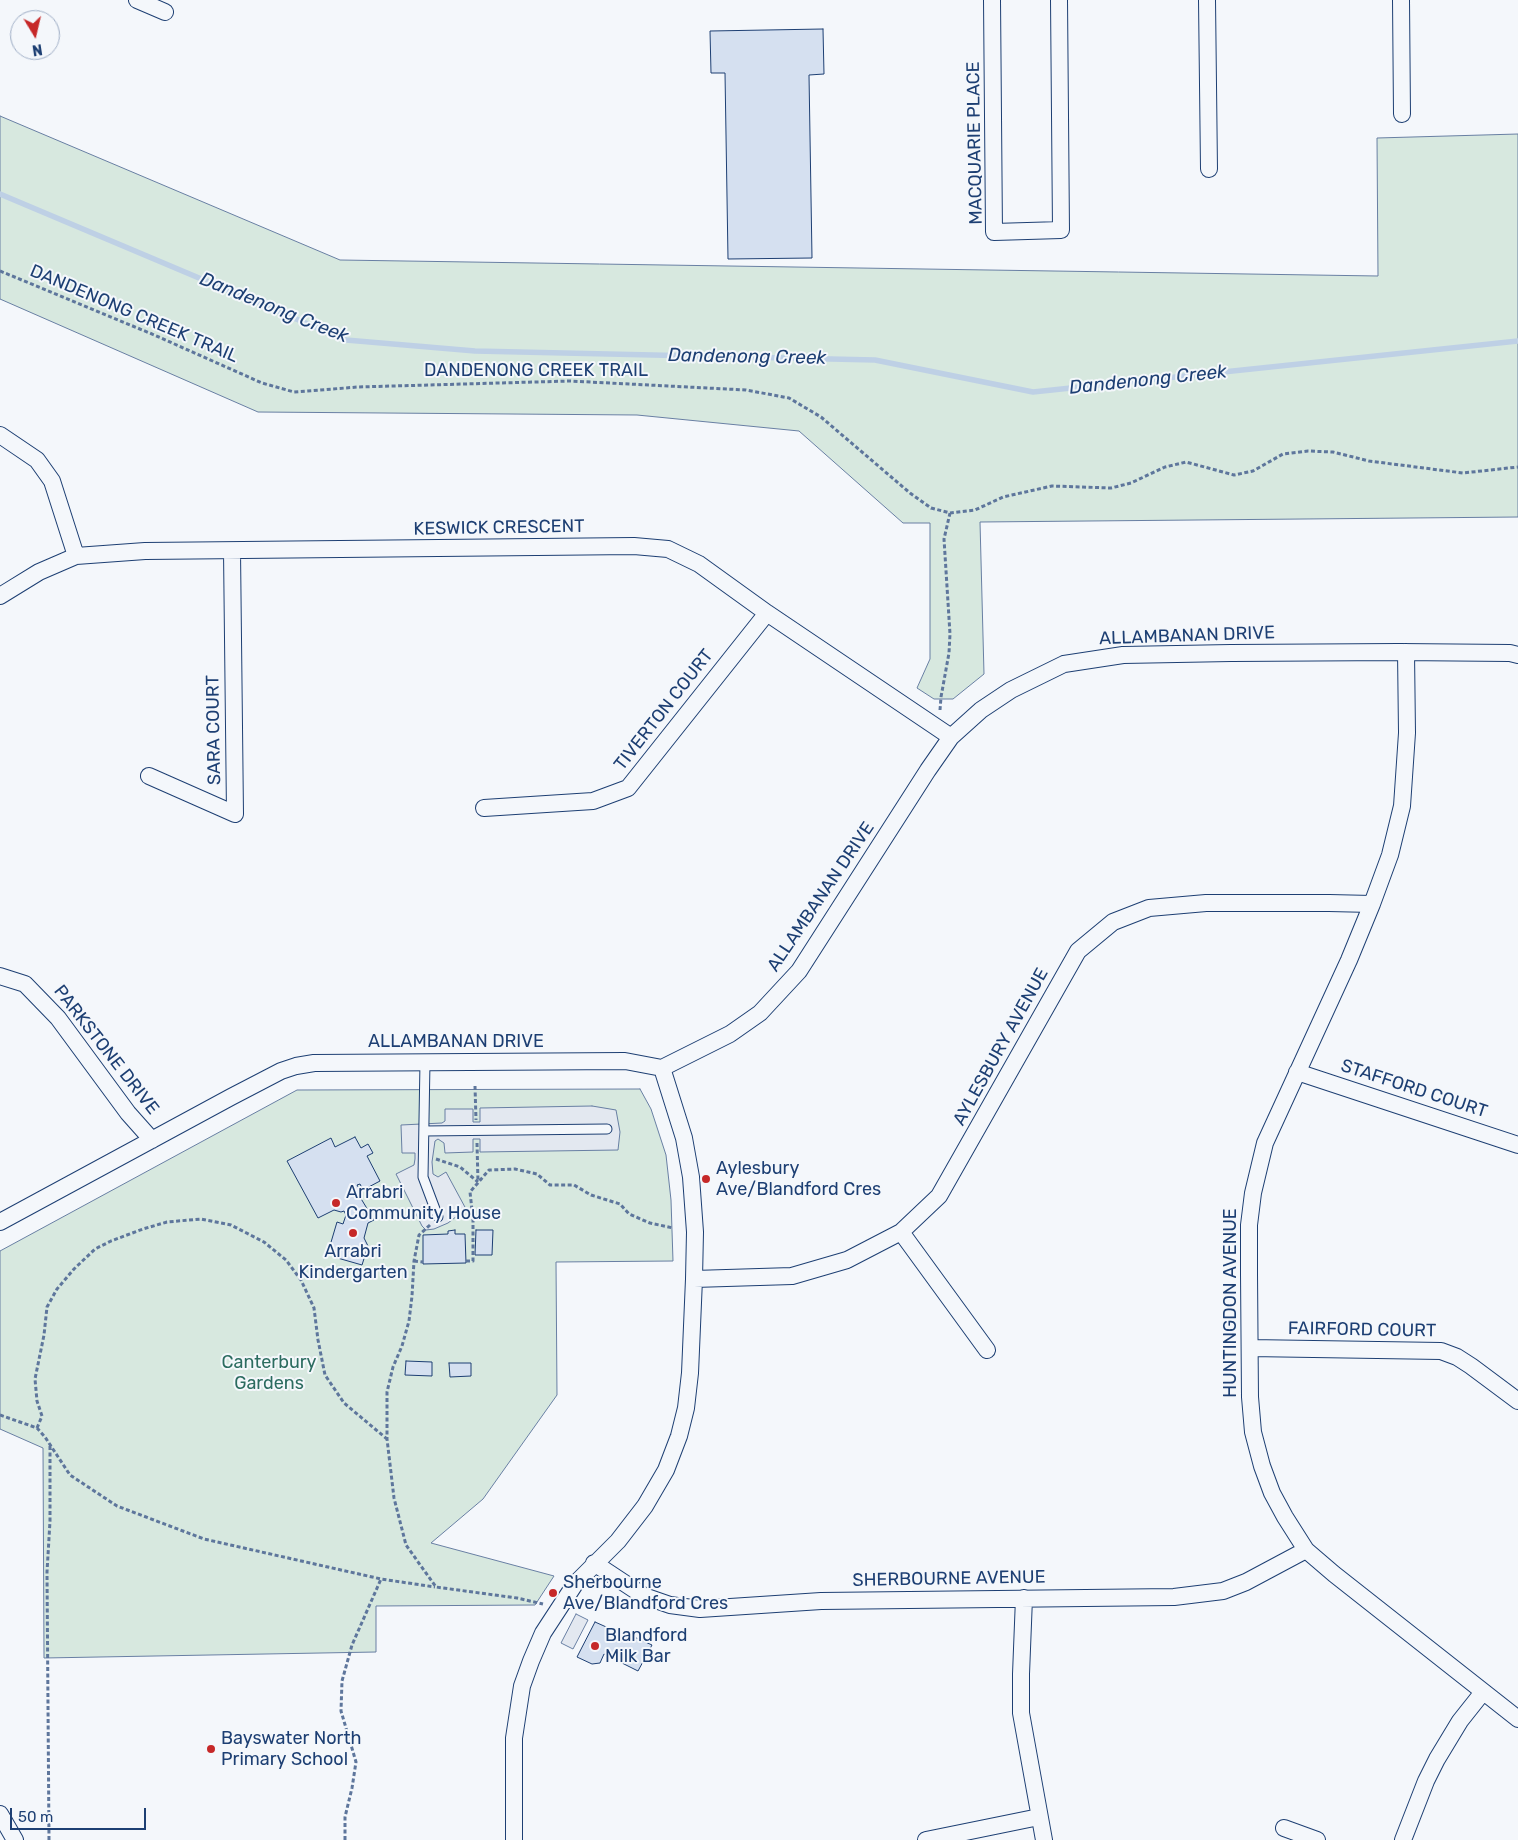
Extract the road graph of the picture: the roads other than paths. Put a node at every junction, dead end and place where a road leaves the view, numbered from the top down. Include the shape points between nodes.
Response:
1 (137, 0) edge
2 (992, 0) edge
3 (1059, 0) edge
4 (1207, 0) edge
5 (1401, 0) edge
6 (165, 12) dead end
7 (1402, 114) dead end
8 (1209, 169) dead end
9 (0, 436) edge
10 (232, 551) junction
11 (76, 556) junction
12 (0, 596) edge
13 (767, 613) junction
14 (1406, 652) junction
15 (1518, 655) edge
16 (951, 738) junction
17 (149, 776) dead end
18 (484, 808) dead end
19 (1372, 904) junction
20 (0, 976) edge
21 (426, 1062) junction
22 (662, 1068) junction
23 (1297, 1072) junction
24 (607, 1129) dead end
25 (424, 1131) junction
26 (152, 1140) junction
27 (1518, 1145) edge
28 (438, 1217) road end
29 (0, 1222) edge
30 (901, 1232) junction
31 (694, 1279) junction
32 (1250, 1348) junction
33 (987, 1350) dead end
34 (1518, 1401) edge
35 (1306, 1550) junction
36 (594, 1563) junction
37 (1024, 1598) junction
38 (1483, 1692) junction
39 (1518, 1719) edge
40 (0, 1814) edge
41 (1039, 1817) junction
42 (1284, 1828) dead end
43 (15, 1840) edge
44 (514, 1840) edge
45 (926, 1840) edge
46 (1044, 1840) edge
47 (1317, 1840) edge
48 (1403, 1840) edge

1 - 6 street
2 - 3 street, MACQUARIE PLACE via 994,232 1061,230
4 - 8 street
5 - 7 street
9 - 11 street via 37,460 52,481
10 - 11 street, KESWICK CRESCENT via 146,551
10 - 13 street, KESWICK CRESCENT via 634,546 668,549 699,564
10 - 17 street, SARA COURT via 235,814
11 - 12 street, KESWICK CRESCENT via 39,572
13 - 16 street, KESWICK CRESCENT
13 - 18 street, TIVERTON COURT via 628,788 594,801
14 - 15 street, ALLAMBANAN DRIVE
14 - 16 street, ALLAMBANAN DRIVE via 1123,655 1064,664 1010,690 981,710
14 - 19 street, HUNTINGDON AVENUE via 1407,732 1402,806 1390,855
16 - 22 street, ALLAMBANAN DRIVE via 826,931 782,991 760,1014 730,1034
19 - 23 street, HUNTINGDON AVENUE
19 - 30 street, AYLESBURY AVENUE via 1206,904 1149,908 1113,922 1078,951 939,1196
20 - 26 street, PARKSTONE DRIVE via 26,984 58,1018 128,1113
21 - 22 street, ALLAMBANAN DRIVE via 625,1061
21 - 25 lane
21 - 26 street, ALLAMBANAN DRIVE via 296,1066 264,1079
22 - 31 street via 684,1138 691,1177
23 - 27 street, STAFFORD COURT
23 - 32 street, HUNTINGDON AVENUE via 1265,1143 1253,1193 1249,1225
24 - 25 lane
25 - 28 lane via 423,1177
26 - 29 street, ALLAMBANAN DRIVE
30 - 31 street, AYLESBURY AVENUE via 847,1260 792,1276
30 - 33 street
31 - 36 street via 687,1400 679,1436 666,1470 645,1506 618,1541
32 - 34 street, FAIRFORD COURT via 1441,1351 1471,1366
32 - 35 street, HUNTINGDON AVENUE via 1253,1432 1262,1466 1272,1493
35 - 37 street, SHERBOURNE AVENUE via 1223,1591 1174,1596
35 - 38 street, HUNTINGDON AVENUE
36 - 37 street, SHERBOURNE AVENUE via 644,1596 670,1605 700,1609 821,1601
36 - 44 street via 558,1607 530,1661 522,1686 514,1738
37 - 41 street via 1021,1713
38 - 39 street, HUNTINGDON AVENUE
38 - 48 street via 1460,1721 1437,1759
40 - 43 street
41 - 45 street
41 - 46 street
42 - 47 street

